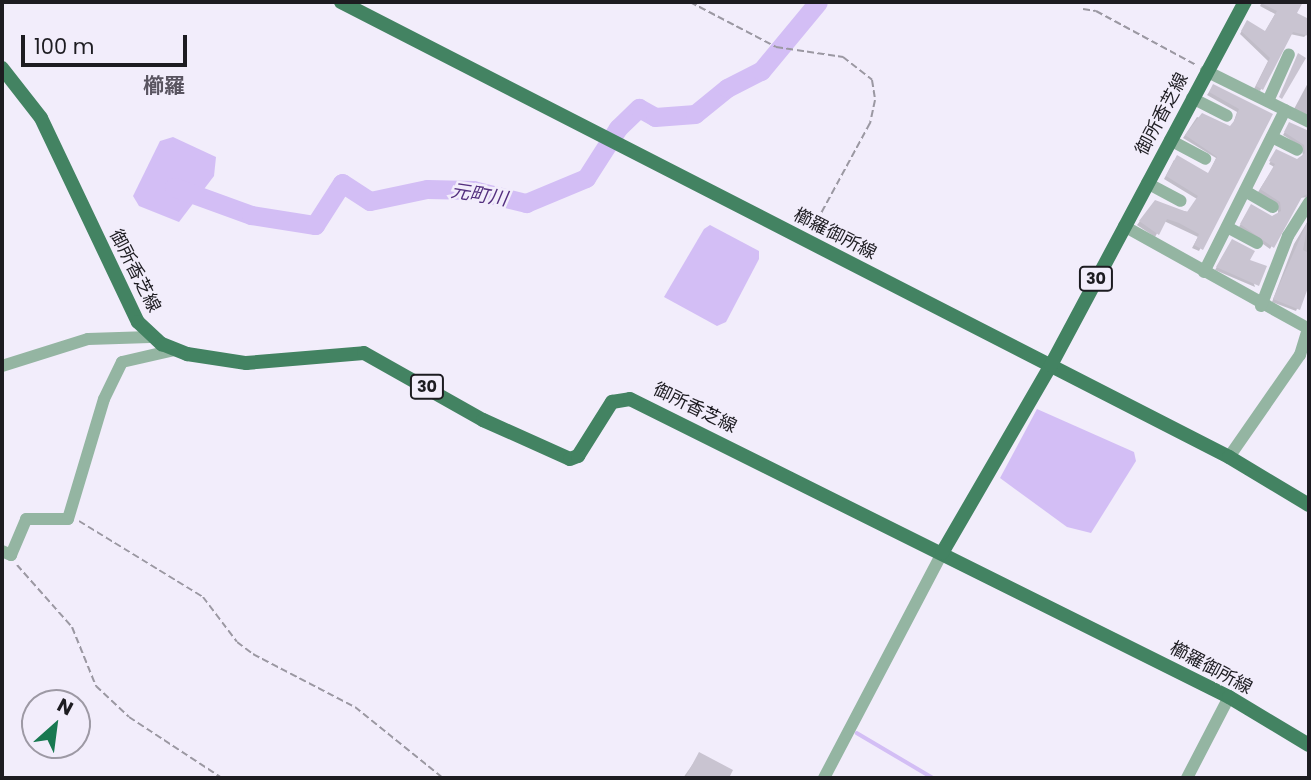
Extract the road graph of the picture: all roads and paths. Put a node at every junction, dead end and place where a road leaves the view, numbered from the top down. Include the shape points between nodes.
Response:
1 (341, 2) edge
2 (690, 2) edge
3 (1245, 2) edge
4 (1083, 9) dead end
5 (1289, 54) dead end
6 (2, 68) edge
7 (1206, 71) junction
8 (1192, 98) junction
9 (1268, 101) junction
10 (1286, 110) junction
11 (1227, 116) dead end
12 (1308, 120) edge
13 (1272, 137) junction
14 (1170, 140) junction
15 (1297, 150) dead end
16 (1205, 159) dead end
17 (1147, 183) junction
18 (1245, 191) junction
19 (1181, 201) dead end
20 (1309, 202) edge
21 (1273, 207) dead end
22 (1124, 226) junction
23 (1227, 228) junction
24 (806, 240) junction
25 (1257, 243) dead end
26 (1204, 272) junction
27 (1261, 306) junction
28 (1307, 324) edge
29 (150, 337) junction
30 (174, 350) junction
31 (1051, 365) junction
32 (2, 366) edge
33 (1229, 457) junction
34 (1309, 505) edge
35 (68, 519) junction
36 (6, 553) edge
37 (942, 553) junction
38 (1228, 697) junction
39 (1309, 745) edge
40 (222, 778) edge
41 (443, 778) edge
42 (824, 778) edge
43 (1188, 778) edge

1 - 24 main road, 櫛羅御所線
2 - 24 path via 782,47 843,57 864,71 875,89 870,123
3 - 7 main road, 御所香芝線 / 30
4 - 7 path via 1096,11
5 - 9 street
6 - 29 main road, 御所香芝線 / 30 via 41,118 129,305
7 - 8 main road, 御所香芝線 / 30
7 - 9 street
8 - 11 street
8 - 14 main road, 御所香芝線 / 30
9 - 10 street
10 - 12 street
10 - 13 street
13 - 15 street
13 - 18 street
14 - 16 street
14 - 17 main road, 御所香芝線 / 30
17 - 19 street
17 - 22 main road, 御所香芝線 / 30
18 - 21 street
18 - 23 street
20 - 27 street via 1288,236
22 - 26 street
22 - 31 main road, 御所香芝線 / 30
23 - 25 street
23 - 26 street
24 - 31 main road, 櫛羅御所線
26 - 27 street
27 - 28 street
28 - 33 street via 1300,355
29 - 30 main road, 御所香芝線 / 30
29 - 32 street via 89,339
30 - 35 street via 122,362 104,399
30 - 37 main road, 御所香芝線 / 30 via 246,363 364,353 484,420 570,459 578,456 612,402 630,399
31 - 33 main road, 櫛羅御所線
31 - 37 main road, 御所香芝線 / 30
33 - 34 main road, 櫛羅御所線
35 - 36 street via 26,519
35 - 41 path via 89,527 202,597 237,642 355,707
36 - 40 path via 72,626 96,686 129,717
37 - 38 main road, 櫛羅御所線
37 - 42 street
38 - 39 main road, 櫛羅御所線
38 - 43 street

